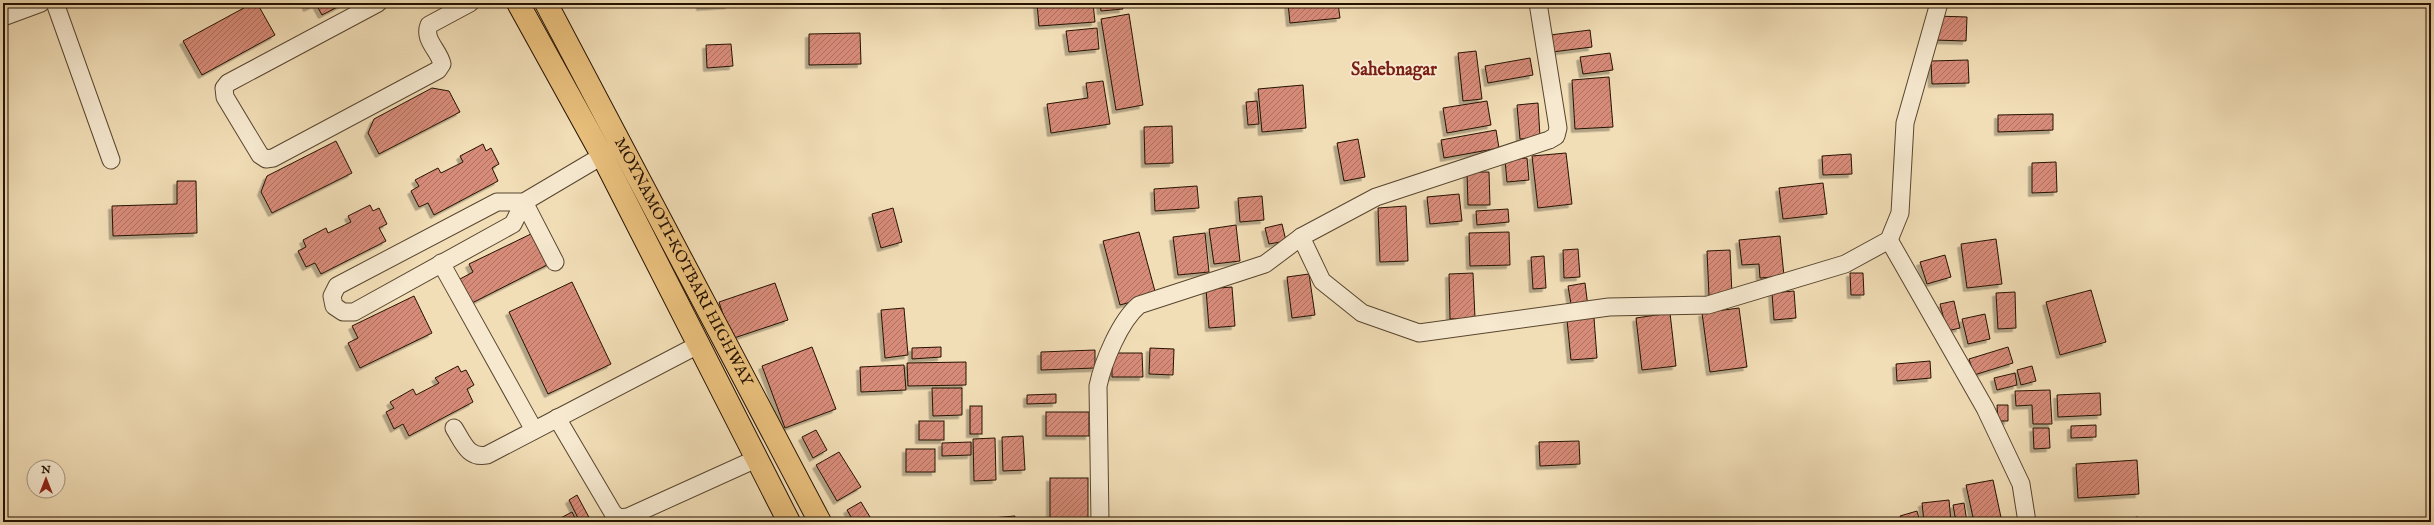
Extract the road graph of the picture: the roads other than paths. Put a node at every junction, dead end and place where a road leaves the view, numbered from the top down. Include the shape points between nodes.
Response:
1 (41, 3) edge
2 (55, 3) edge
3 (378, 3) edge
4 (470, 3) edge
5 (518, 3) edge
6 (546, 3) edge
7 (1538, 3) edge
8 (1939, 3) edge
9 (3, 17) edge
10 (621, 145) junction
11 (602, 155) junction
12 (111, 160) dead end
13 (524, 202) junction
14 (1301, 237) junction
15 (1889, 240) junction
16 (555, 262) dead end
17 (441, 264) junction
18 (698, 345) junction
19 (557, 418) junction
20 (454, 428) dead end
21 (534, 430) junction
22 (756, 459) junction
23 (789, 522) edge
24 (820, 522) edge
25 (1100, 522) edge
26 (2027, 522) edge

1 - 9 street
2 - 12 street
3 - 4 street via 228,83 224,88 225,97 260,155 266,159 273,158 438,70 442,64 427,31 430,25
5 - 11 main road, MOYNAMOTI–KOTBARI HIGHWAY
6 - 10 main road, MOYNAMOTI–KOTBARI HIGHWAY
7 - 14 street via 1558,128 1556,136 1376,196
8 - 15 street via 1905,123 1900,213
10 - 11 street
10 - 24 main road, MOYNAMOTI–KOTBARI HIGHWAY
11 - 13 street
11 - 18 main road, MOYNAMOTI–KOTBARI HIGHWAY
13 - 16 street
13 - 17 street via 513,224
13 - 17 street via 497,202 337,286 332,296 334,306 343,312 354,312
14 - 15 street via 1322,281 1362,313 1419,333 1609,307 1708,305 1844,264
14 - 25 street via 1265,264 1139,304 1130,313 1101,369 1098,386
15 - 26 street via 1985,408 2021,484
17 - 21 street
18 - 19 street
18 - 22 main road, MOYNAMOTI–KOTBARI HIGHWAY
19 - 21 street
19 - 22 street via 613,514 619,518 628,517
20 - 21 street via 470,453 478,457
22 - 23 main road, MOYNAMOTI–KOTBARI HIGHWAY

